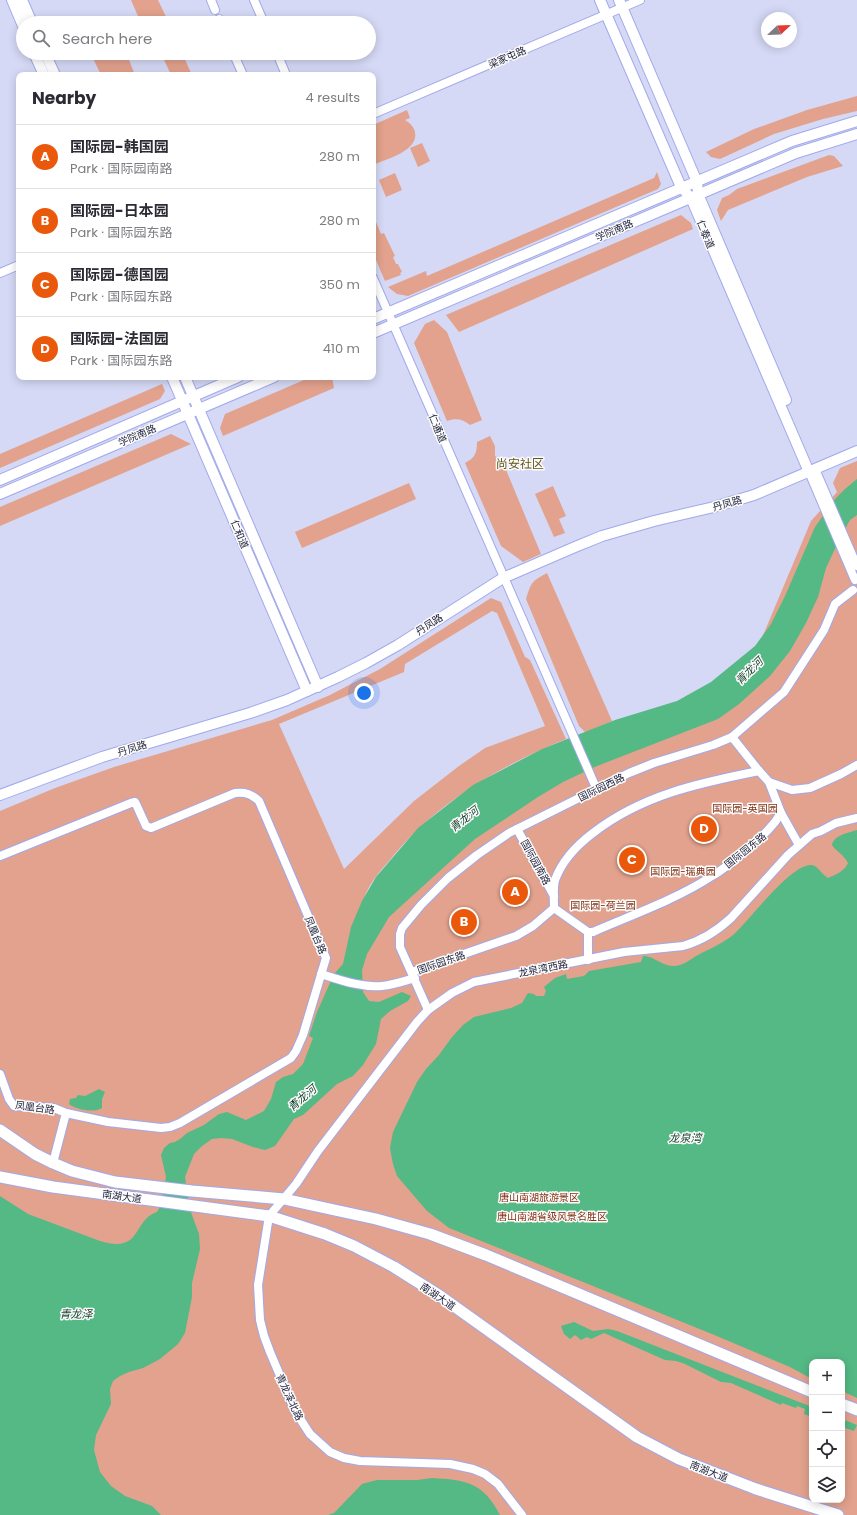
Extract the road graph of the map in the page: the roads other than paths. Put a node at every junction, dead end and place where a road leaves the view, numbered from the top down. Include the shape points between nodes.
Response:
1 (12, 0) edge
2 (22, 0) edge
3 (211, 0) edge
4 (254, 0) edge
5 (600, 0) edge
6 (640, 0) edge
7 (621, 4) edge
8 (215, 10) dead end
9 (606, 15) junction
10 (19, 16) edge
11 (29, 16) edge
12 (261, 16) edge
13 (37, 60) edge
14 (48, 60) edge
15 (236, 60) edge
16 (280, 60) edge
17 (43, 72) edge
18 (54, 72) edge
19 (242, 72) edge
20 (285, 72) edge
21 (376, 113) edge
22 (857, 121) edge
23 (857, 134) edge
24 (697, 182) junction
25 (681, 187) junction
26 (694, 196) junction
27 (16, 266) edge
28 (0, 273) edge
29 (376, 285) edge
30 (388, 312) junction
31 (376, 318) edge
32 (393, 324) junction
33 (376, 332) edge
34 (173, 380) edge
35 (186, 380) edge
36 (231, 380) edge
37 (267, 380) edge
38 (194, 396) junction
39 (182, 401) junction
40 (199, 410) junction
41 (188, 413) junction
42 (857, 451) edge
43 (812, 470) junction
44 (0, 480) edge
45 (0, 494) edge
46 (845, 548) junction
47 (857, 566) edge
48 (503, 578) junction
49 (856, 579) edge
50 (855, 593) edge
51 (318, 686) junction
52 (307, 691) junction
53 (732, 737) junction
54 (857, 765) edge
55 (759, 771) junction
56 (769, 782) junction
57 (595, 786) junction
58 (0, 795) edge
59 (781, 813) junction
60 (857, 818) edge
61 (517, 829) junction
62 (799, 845) junction
63 (0, 856) edge
64 (554, 896) junction
65 (554, 908) junction
66 (588, 932) junction
67 (588, 960) junction
68 (321, 974) junction
69 (414, 975) junction
70 (428, 1010) junction
71 (0, 1074) edge
72 (66, 1113) junction
73 (0, 1130) edge
74 (53, 1163) junction
75 (0, 1177) edge
76 (284, 1199) junction
77 (269, 1216) junction
78 (809, 1391) edge
79 (845, 1405) edge
80 (857, 1410) edge
81 (522, 1515) edge
82 (838, 1515) edge

1 - 10 main road
2 - 11 main road
3 - 8 street
4 - 12 street
5 - 9 main road, 仁泰道
6 - 7 street, 梁家屯路
7 - 9 street, 梁家屯路
7 - 24 main road, 仁泰道
9 - 21 street, 梁家屯路
9 - 25 main road, 仁泰道
13 - 17 main road
14 - 18 main road
15 - 19 street
16 - 20 street
22 - 24 main road, 学院南路 via 792,141
23 - 26 main road, 学院南路 via 796,153
24 - 25 main road, 学院南路
24 - 26 main road, 仁泰道
25 - 26 main road, 仁泰道
25 - 30 main road, 学院南路
26 - 32 main road, 学院南路
26 - 43 main road, 仁泰道
27 - 28 street
29 - 30 street, 仁通道
30 - 31 main road, 学院南路
30 - 32 street, 仁通道
32 - 33 main road, 学院南路
32 - 48 street, 仁通道
34 - 39 main road, 仁和道
35 - 38 main road, 仁和道
36 - 38 main road, 学院南路
37 - 40 main road, 学院南路
38 - 39 main road, 学院南路
38 - 40 main road, 仁和道
39 - 41 main road, 仁和道
39 - 44 main road, 学院南路
40 - 41 main road, 学院南路
40 - 51 main road, 仁和道
41 - 45 main road, 学院南路
41 - 52 main road, 仁和道
42 - 43 main road, 丹凤路
43 - 46 street
43 - 48 main road, 丹凤路 via 732,503 654,520 602,536
46 - 47 street
46 - 49 street
48 - 51 main road, 丹凤路 via 390,649
48 - 57 street, 仁通道
49 - 50 street via 853,585
50 - 53 street, 国际园西路 via 835,604 824,630 784,692
51 - 52 main road, 丹凤路
52 - 58 main road, 丹凤路 via 263,709 102,757
53 - 55 street
53 - 57 street, 国际园西路
54 - 56 street via 810,788 792,790
55 - 56 street
55 - 64 street via 697,784 658,796 621,814 581,842 572,853 555,881
56 - 59 street
57 - 61 street, 国际园西路
59 - 62 street
59 - 66 street, 国际园东路 via 762,837 712,876 672,897 594,932
60 - 62 street, 龙泉湾西路 via 836,823 812,834
61 - 64 street, 国际园南路
61 - 69 street, 国际园西路 via 448,878 402,928 400,946
62 - 67 street, 龙泉湾西路 via 730,918 702,939 683,946 624,952
63 - 68 street, 凤凰台路 via 134,802 146,826 151,828 235,793 252,795 259,802 326,958
64 - 65 street
65 - 66 street
65 - 69 street, 国际园东路 via 533,926 516,936
66 - 67 street
67 - 70 street, 龙泉湾西路 via 474,982 452,993
68 - 69 street, 国际园东路 via 365,986 384,986
68 - 72 street, 凤凰台路 via 299,1045 291,1058 180,1123 161,1128 108,1122
69 - 70 street, 国际园西路
70 - 76 street, 龙泉湾西路 via 360,1095
71 - 72 street, 凤凰台路 via 14,1106 54,1108
72 - 74 street
73 - 74 highway, 南湖大道
74 - 76 highway, 南湖大道 via 72,1171 115,1182
75 - 77 highway, 南湖大道 via 53,1187
76 - 77 street
76 - 78 highway, 南湖大道 via 430,1234
77 - 81 street, 青龙泽北路 via 258,1285 260,1320 270,1352 295,1411 310,1434 330,1452 344,1458 372,1462 450,1464 472,1469 485,1474 498,1484
77 - 82 highway, 南湖大道 via 304,1226 354,1246 394,1267 440,1296 637,1437 679,1459 714,1473
79 - 80 highway

